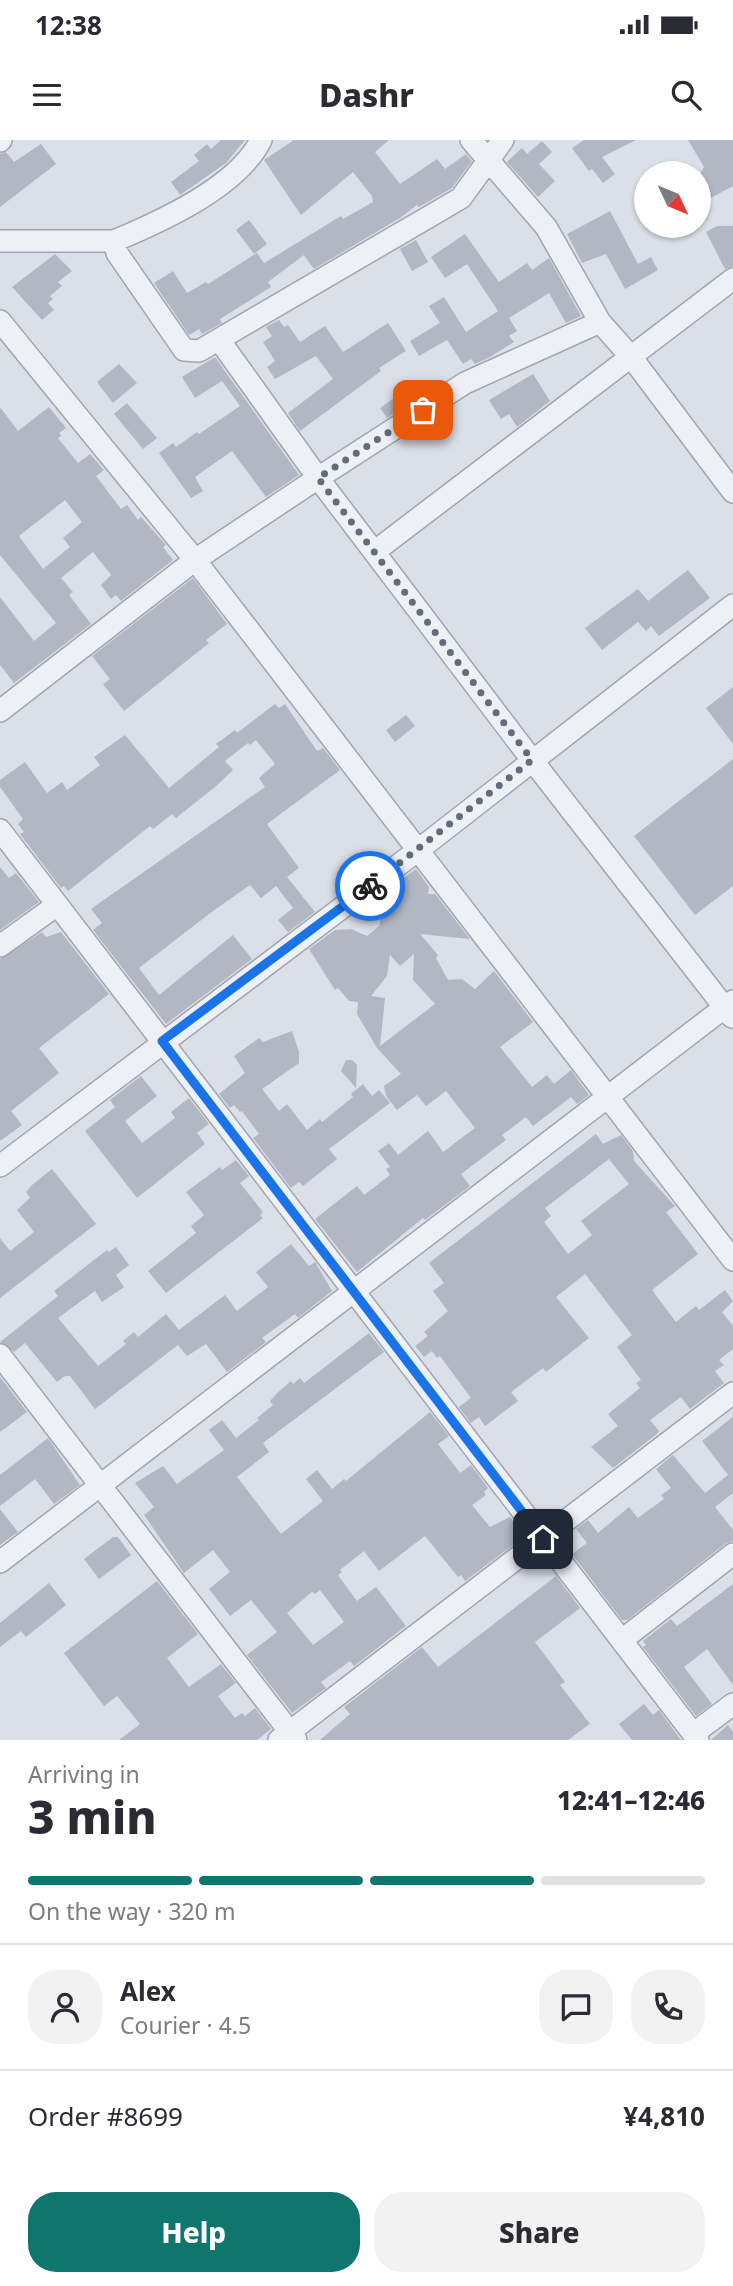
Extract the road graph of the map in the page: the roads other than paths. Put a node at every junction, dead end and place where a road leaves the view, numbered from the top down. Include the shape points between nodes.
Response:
1 (261, 140) edge
2 (471, 140) edge
3 (503, 140) edge
4 (489, 160) junction
5 (0, 241) edge
6 (114, 241) junction
7 (733, 279) edge
8 (0, 321) edge
9 (600, 322) junction
10 (220, 341) junction
11 (632, 358) junction
12 (318, 478) junction
13 (733, 492) edge
14 (374, 552) junction
15 (195, 560) junction
16 (733, 605) edge
17 (0, 711) edge
18 (532, 760) junction
19 (0, 830) edge
20 (417, 851) junction
21 (57, 905) junction
22 (0, 946) edge
23 (730, 1009) edge
24 (162, 1041) junction
25 (608, 1098) junction
26 (0, 1166) edge
27 (733, 1260) edge
28 (352, 1290) junction
29 (0, 1355) edge
30 (733, 1393) edge
31 (101, 1485) junction
32 (543, 1539) junction
33 (733, 1554) edge
34 (0, 1562) edge
35 (622, 1640) junction
36 (733, 1704) edge
37 (289, 1737) edge
38 (696, 1737) edge

1 - 6 street via 243,166 201,197
2 - 4 street
3 - 4 street
4 - 9 street via 546,227
4 - 10 street via 461,198 244,322
5 - 6 street
6 - 10 street via 117,253 184,350 199,351
7 - 11 street
8 - 15 street
9 - 11 street
9 - 12 street via 465,383
10 - 12 street
11 - 13 street
11 - 14 street
12 - 14 street
12 - 15 street
14 - 18 street
15 - 17 street
15 - 20 street
16 - 18 street
18 - 20 street
18 - 23 street
19 - 21 street
20 - 24 street
20 - 25 street
21 - 22 street
21 - 24 street
23 - 25 street
24 - 26 street
24 - 28 street
25 - 27 street
25 - 28 street
28 - 31 street
28 - 32 street
29 - 31 street
30 - 32 street
31 - 34 street
31 - 37 street
32 - 35 street
32 - 37 street
33 - 35 street
35 - 38 street
36 - 38 street

